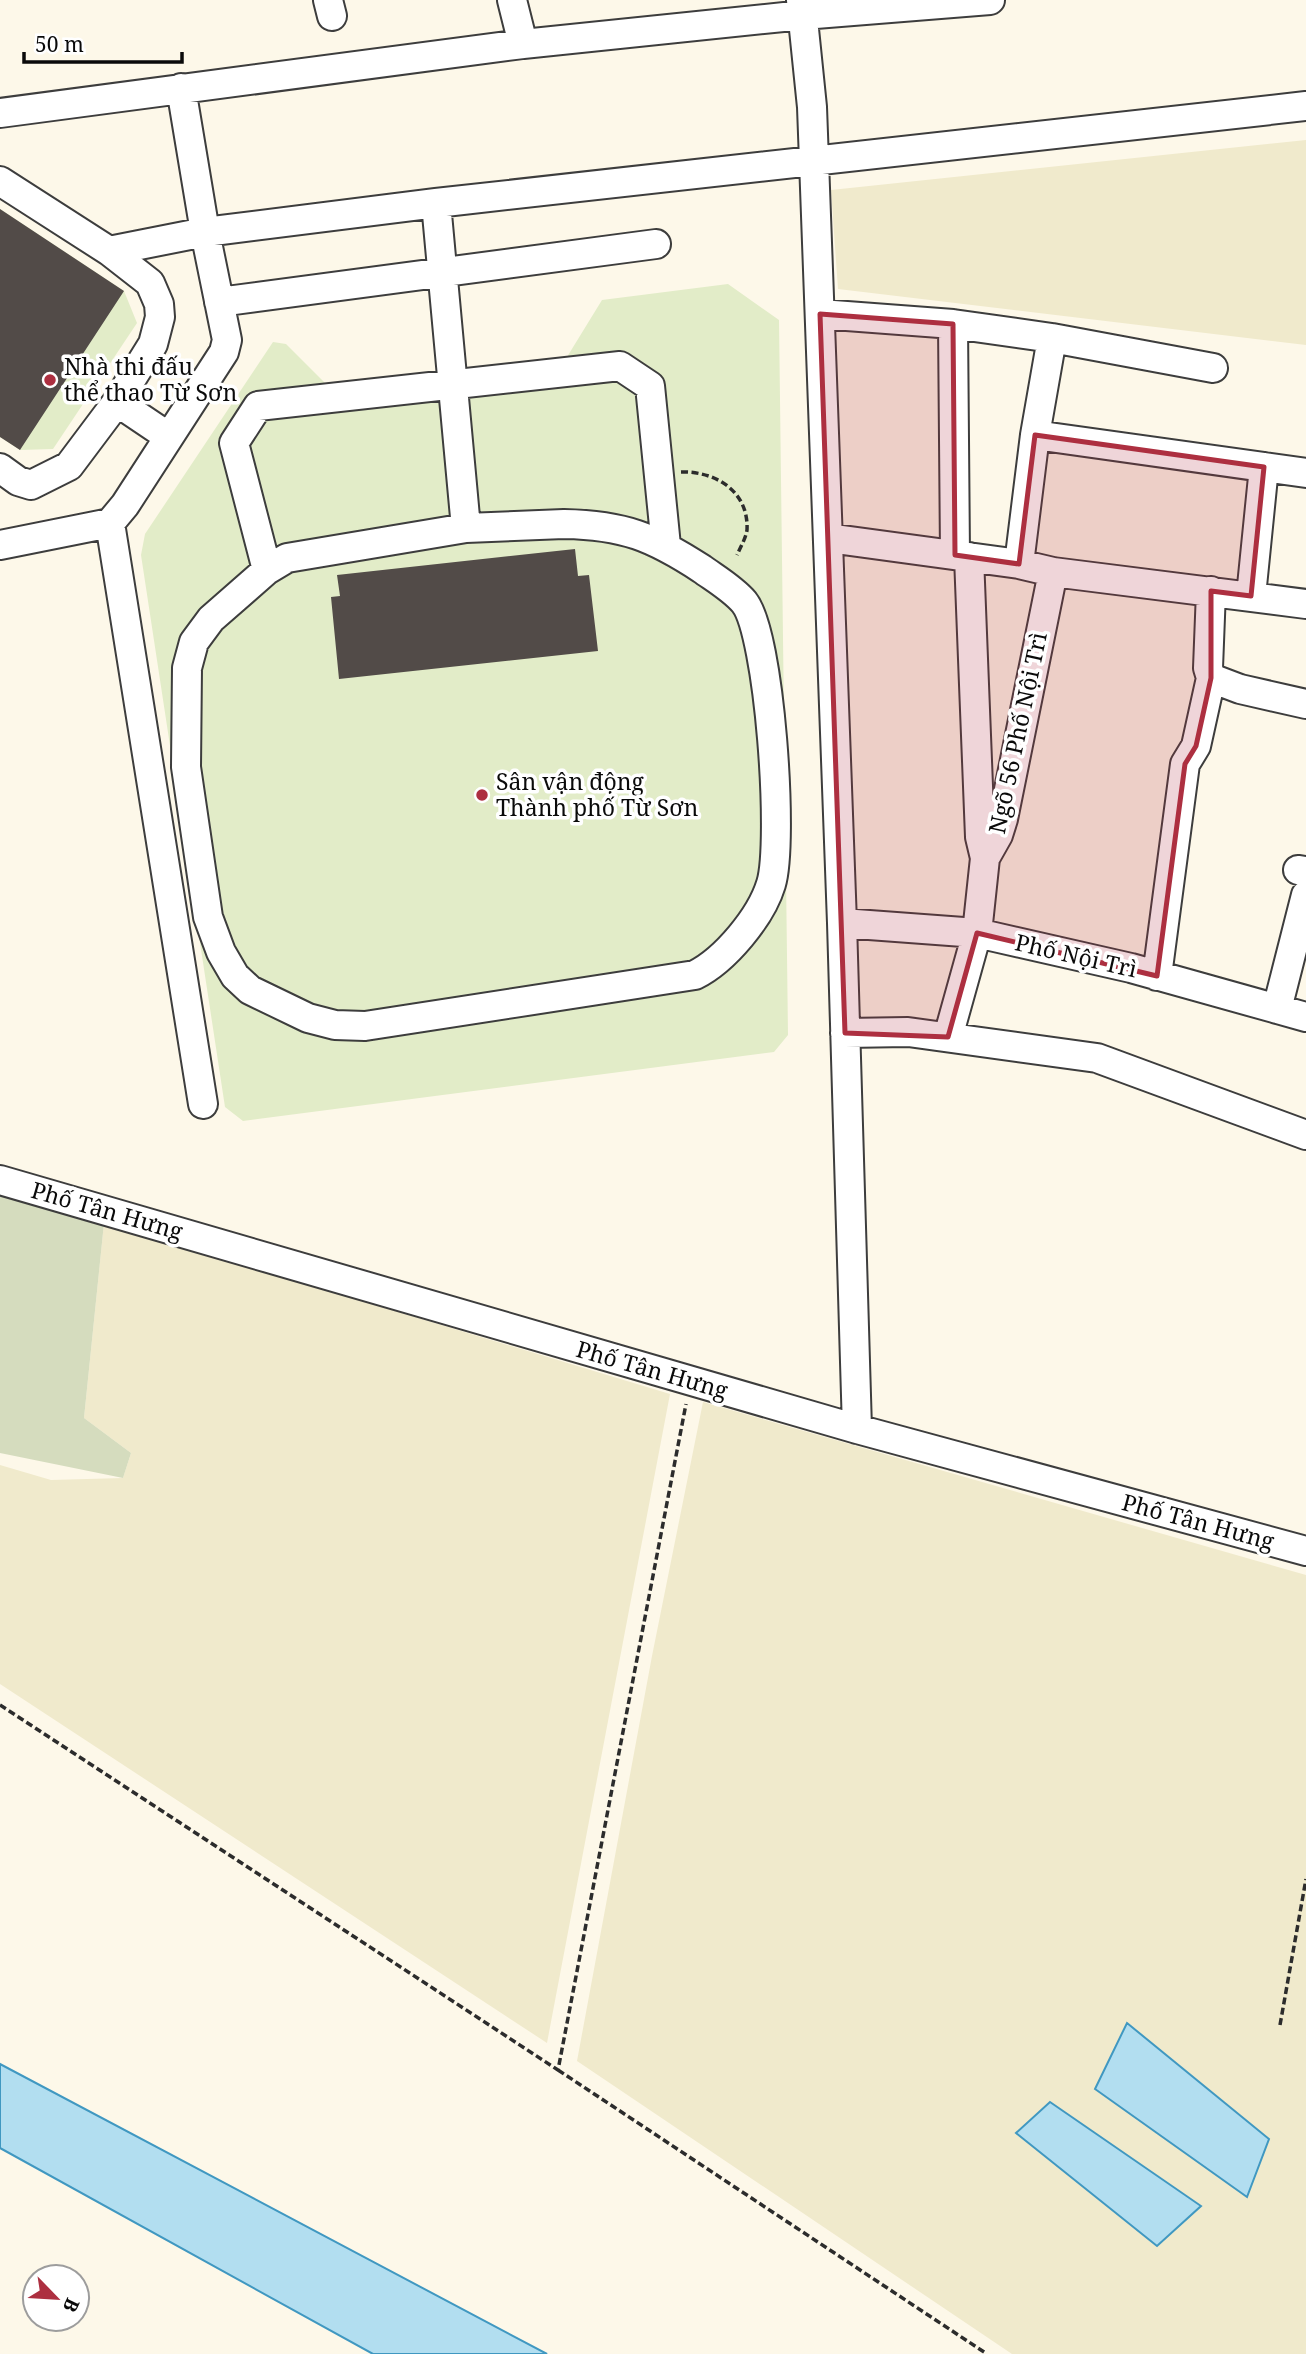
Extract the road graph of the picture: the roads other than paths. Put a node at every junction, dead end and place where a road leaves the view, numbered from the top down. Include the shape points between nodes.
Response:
1 (512, 0) edge
2 (990, 0) edge
3 (802, 8) edge
4 (523, 44) junction
5 (181, 88) junction
6 (1306, 106) edge
7 (0, 113) edge
8 (814, 161) junction
9 (0, 181) edge
10 (436, 203) junction
11 (205, 232) junction
12 (656, 244) dead end
13 (109, 251) junction
14 (442, 272) junction
15 (219, 302) junction
16 (820, 314) junction
17 (953, 324) junction
18 (1052, 338) junction
19 (1213, 368) dead end
20 (453, 384) junction
21 (117, 402) junction
22 (1035, 435) junction
23 (169, 437) junction
24 (1264, 467) junction
25 (0, 468) edge
26 (1306, 473) edge
27 (110, 523) junction
28 (466, 528) junction
29 (828, 538) junction
30 (0, 545) edge
31 (666, 546) junction
32 (962, 556) junction
33 (1019, 564) junction
34 (267, 570) junction
35 (1053, 572) junction
36 (1211, 591) junction
37 (1251, 596) junction
38 (1306, 604) edge
39 (1211, 678) junction
40 (1306, 704) edge
41 (985, 858) junction
42 (1303, 878) edge
43 (842, 923) junction
44 (977, 933) junction
45 (1157, 976) junction
46 (1277, 1009) junction
47 (1306, 1017) edge
48 (845, 1033) junction
49 (948, 1037) junction
50 (203, 1104) dead end
51 (1306, 1135) edge
52 (0, 1180) edge
53 (857, 1429) junction
54 (1306, 1551) edge

1 - 4 street
2 - 3 street
3 - 4 street
3 - 8 street
4 - 5 street
5 - 7 street
5 - 11 street
6 - 8 street
8 - 10 street
8 - 16 street
9 - 13 street
10 - 11 street
10 - 14 street
11 - 13 street
11 - 15 street
12 - 14 street
13 - 21 street via 150,283 160,317 153,344
14 - 15 street
14 - 20 street
15 - 23 street via 227,340 224,352
16 - 17 street
16 - 29 street
17 - 18 street
17 - 32 street
18 - 19 street
18 - 22 street
20 - 28 street
20 - 31 street via 620,366 650,386
20 - 34 street via 258,406 234,443
21 - 23 street
21 - 25 street via 58,474 31,485
22 - 24 street
22 - 33 street
23 - 27 street
24 - 26 street
24 - 37 street
27 - 30 street
27 - 50 street
28 - 31 street via 595,525 645,536
28 - 34 street via 287,558
29 - 32 street
29 - 43 street
31 - 34 street via 745,604 760,640 774,758 776,840 772,883 750,923 721,959 695,975 365,1026 308,1018 250,990 220,952 208,917 186,767 187,668 194,642 211,619
32 - 33 street
32 - 41 street
33 - 35 street
35 - 36 street
35 - 41 street, Ngõ 56 Phố Nội Trì via 1003,819
36 - 37 street
36 - 39 street
37 - 38 street
39 - 40 street
39 - 45 street via 1196,746 1185,764
41 - 44 street, Ngõ 56 Phố Nội Trì
42 - 46 street
43 - 44 street, Phố Nội Trì
43 - 48 street
44 - 45 street, Phố Nội Trì
44 - 49 street, Ngõ 56 Phố Nội Trì
45 - 46 street, Phố Nội Trì
46 - 47 street, Phố Nội Trì
48 - 49 street
48 - 53 street
49 - 51 street via 1097,1058
52 - 53 street, Phố Tân Hưng
53 - 54 street, Phố Tân Hưng

